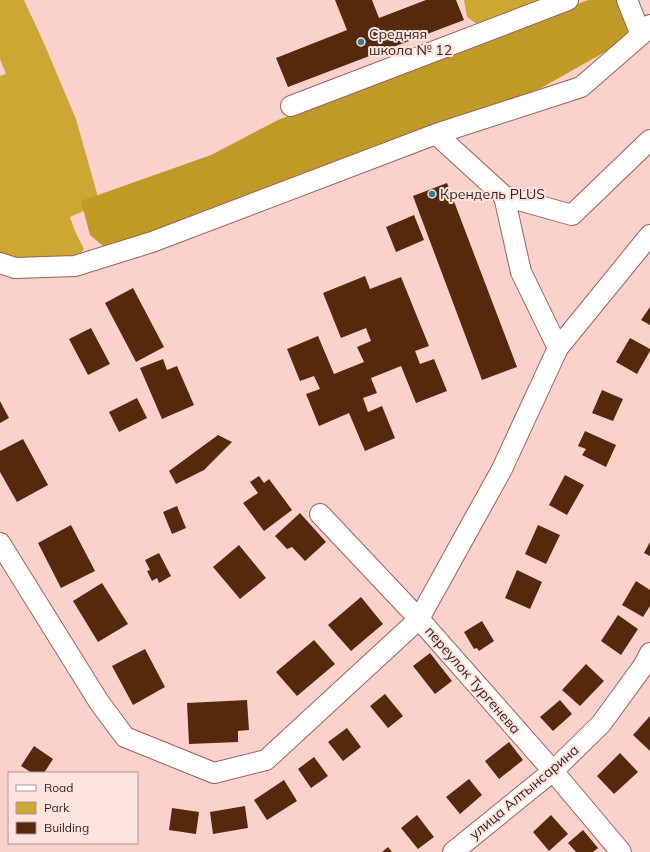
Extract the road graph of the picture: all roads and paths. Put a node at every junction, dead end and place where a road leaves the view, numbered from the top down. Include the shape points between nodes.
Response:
1 (568, 0) edge
2 (627, 0) edge
3 (646, 30) edge
4 (291, 106) dead end
5 (436, 134) junction
6 (650, 140) edge
7 (504, 196) junction
8 (650, 235) edge
9 (0, 263) edge
10 (558, 348) junction
11 (320, 514) dead end
12 (0, 543) edge
13 (419, 619) junction
14 (650, 653) edge
15 (553, 771) junction
16 (453, 852) edge
17 (621, 852) edge

1 - 4 lane
2 - 3 lane
3 - 5 lane via 581,87
5 - 7 lane
5 - 9 lane via 152,242 75,266 15,268
6 - 7 lane via 572,214
7 - 10 lane via 521,272
8 - 10 lane
10 - 13 lane via 502,469
11 - 13 lane, переулок Тургенева
12 - 13 lane via 99,702 125,737 214,773 266,760
13 - 15 lane, переулок Тургенева
14 - 15 lane, улица Алтынсарина via 601,724
15 - 16 lane, улица Алтынсарина
15 - 17 lane, переулок Тургенева

